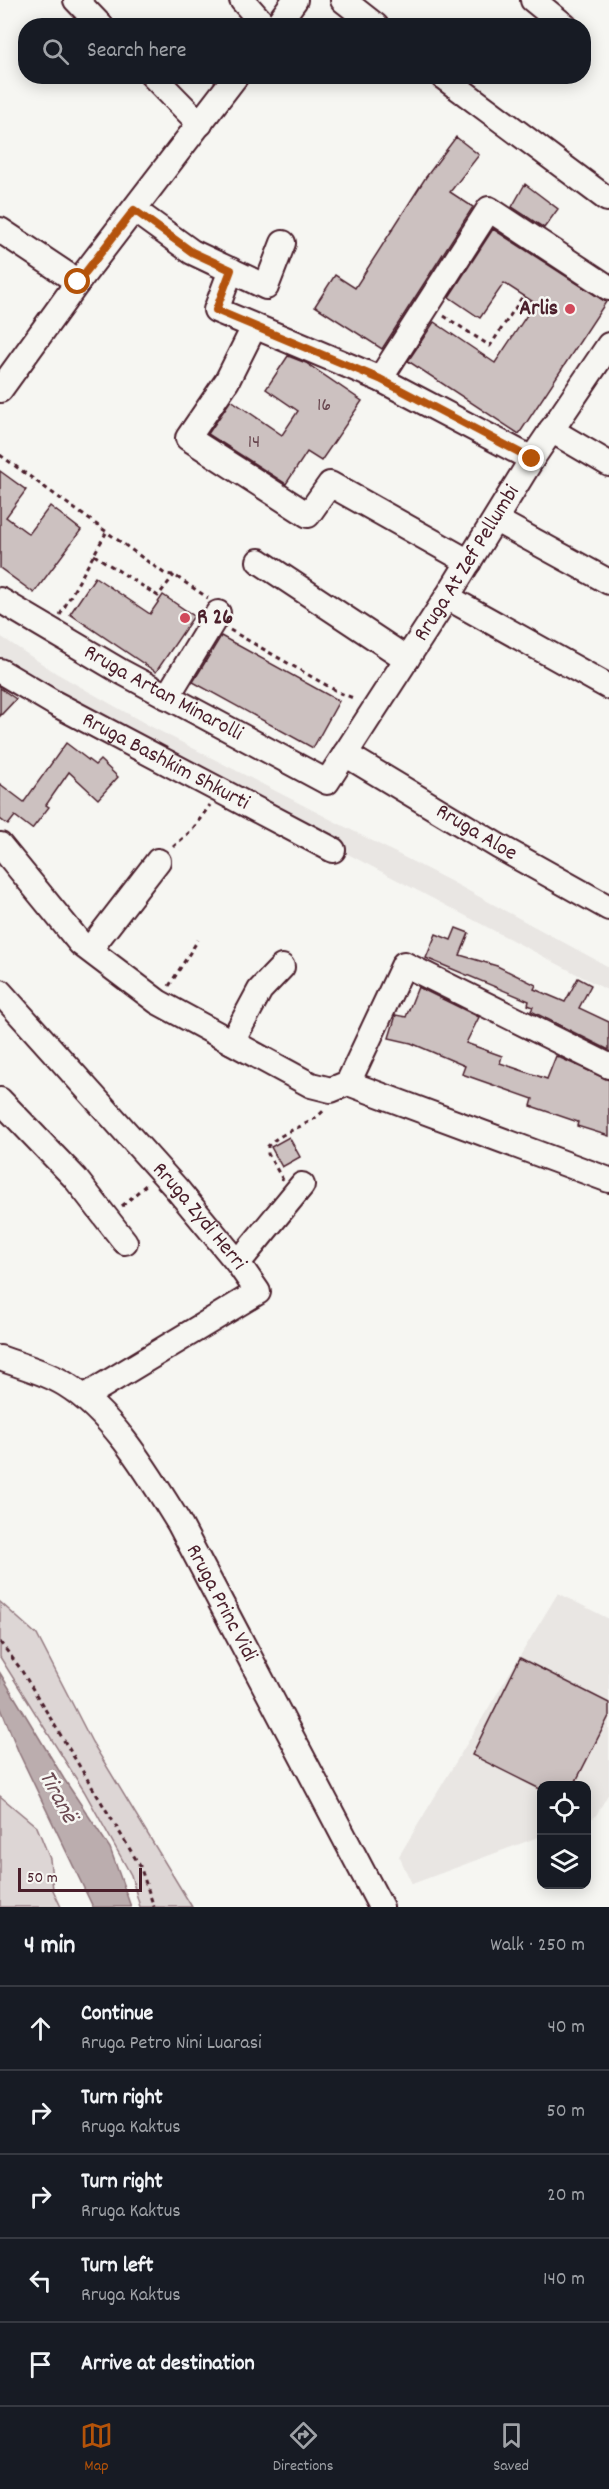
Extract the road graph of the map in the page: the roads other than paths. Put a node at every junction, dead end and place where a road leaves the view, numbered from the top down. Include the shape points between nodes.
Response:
1 (76, 0) edge
2 (242, 0) edge
3 (295, 0) edge
4 (343, 0) edge
5 (533, 0) edge
6 (93, 18) edge
7 (258, 18) edge
8 (282, 18) edge
9 (366, 18) edge
10 (555, 18) edge
11 (161, 84) edge
12 (230, 84) edge
13 (453, 84) edge
14 (200, 124) junction
15 (607, 199) dead end
16 (134, 210) junction
17 (0, 230) edge
18 (283, 243) dead end
19 (231, 270) junction
20 (78, 282) junction
21 (609, 288) edge
22 (254, 327) junction
23 (609, 345) edge
24 (601, 375) edge
25 (380, 379) junction
26 (0, 390) edge
27 (551, 430) junction
28 (532, 459) junction
29 (609, 464) edge
30 (496, 520) junction
31 (260, 561) dead end
32 (469, 562) junction
33 (609, 582) edge
34 (447, 597) junction
35 (0, 600) edge
36 (215, 617) road end
37 (408, 659) junction
38 (0, 671) edge
39 (609, 687) edge
40 (167, 697) junction
41 (345, 754) junction
42 (327, 782) joint
43 (0, 845) edge
44 (333, 850) dead end
45 (158, 861) road end
46 (609, 908) edge
47 (90, 949) junction
48 (282, 967) dead end
49 (0, 992) edge
50 (232, 1042) junction
51 (609, 1066) edge
52 (340, 1086) junction
53 (0, 1100) edge
54 (291, 1180) road end
55 (609, 1180) edge
56 (125, 1242) dead end
57 (238, 1263) junction
58 (0, 1358) edge
59 (84, 1397) junction
60 (374, 1904) edge

1 - 6 street
2 - 7 street
3 - 8 street
4 - 9 street
5 - 10 street
11 - 14 street
12 - 14 street
13 - 15 street
14 - 16 street
16 - 19 street via 192,252
16 - 20 street
17 - 20 street
18 - 19 street via 267,287
19 - 22 street via 216,310
20 - 26 street
21 - 25 street via 489,209
22 - 25 street
22 - 32 street via 227,381 188,438 308,515 330,484
23 - 24 street, Rruga At Zef Pellumbi
24 - 27 street, Rruga At Zef Pellumbi
25 - 28 street
27 - 28 street, Rruga At Zef Pellumbi
27 - 29 street
28 - 30 street, Rruga At Zef Pellumbi
30 - 32 street, Rruga At Zef Pellumbi
30 - 33 street
31 - 37 street
32 - 34 street, Rruga At Zef Pellumbi
34 - 37 street, Rruga At Zef Pellumbi
34 - 39 street
35 - 40 street, Rruga Artan Minarolli
36 - 40 street
37 - 41 street, Rruga At Zef Pellumbi
38 - 44 street, Rruga Bashkim Shkurti
40 - 42 street, Rruga Artan Minarolli
41 - 42 street, Rruga At Zef Pellumbi
41 - 46 street, Rruga Aloe
43 - 47 street
45 - 47 street
47 - 50 street via 158,1002
48 - 50 street via 260,990
49 - 57 street, Rruga Zydi Herri via 162,1171
50 - 52 street via 311,1084
51 - 52 street via 404,964
52 - 55 street
53 - 56 street via 75,1178
54 - 57 street
57 - 59 street, Rruga Zydi Herri via 258,1292
58 - 59 street, Rruga Princ Vidi via 63,1382
59 - 60 street, Rruga Princ Vidi via 146,1470 179,1523

